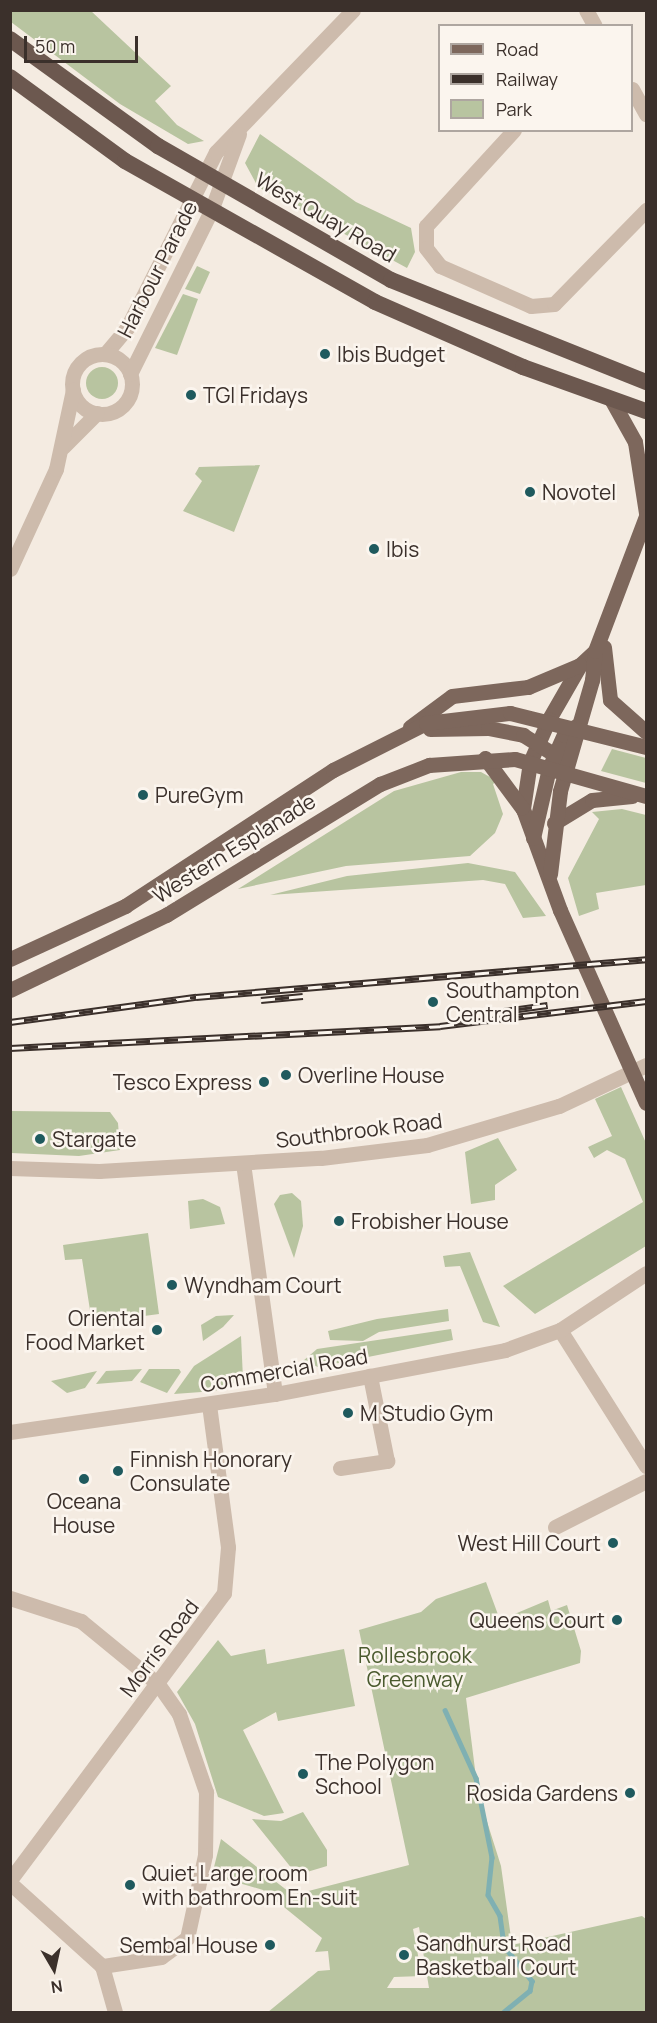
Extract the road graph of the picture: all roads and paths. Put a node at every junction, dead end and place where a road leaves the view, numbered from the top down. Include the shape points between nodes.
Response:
1 (353, 10) edge
2 (586, 10) edge
3 (594, 24) edge
4 (10, 39) edge
5 (10, 77) edge
6 (633, 91) edge
7 (646, 114) edge
8 (240, 132) junction
9 (512, 132) edge
10 (202, 173) junction
11 (221, 184) junction
12 (189, 199) junction
13 (646, 210) edge
14 (211, 211) junction
15 (105, 354) junction
16 (130, 374) junction
17 (646, 382) edge
18 (73, 390) junction
19 (611, 399) junction
20 (646, 411) edge
21 (97, 413) junction
22 (63, 447) junction
23 (646, 514) edge
24 (10, 569) edge
25 (603, 632) junction
26 (595, 651) junction
27 (580, 665) junction
28 (549, 719) junction
29 (576, 726) junction
30 (406, 731) junction
31 (646, 732) edge
32 (538, 743) junction
33 (646, 747) edge
34 (484, 759) junction
35 (552, 761) junction
36 (530, 762) junction
37 (565, 773) junction
38 (644, 795) edge
39 (523, 809) junction
40 (554, 823) junction
41 (533, 838) junction
42 (551, 880) junction
43 (10, 959) edge
44 (10, 990) edge
45 (646, 1065) edge
46 (644, 1097) edge
47 (243, 1163) junction
48 (10, 1168) edge
49 (646, 1273) edge
50 (560, 1330) junction
51 (370, 1376) junction
52 (275, 1394) junction
53 (209, 1404) junction
54 (10, 1432) edge
55 (646, 1466) edge
56 (340, 1468) dead end
57 (646, 1481) edge
58 (555, 1527) dead end
59 (10, 1598) edge
60 (158, 1684) junction
61 (10, 1881) edge
62 (102, 1966) junction
63 (115, 2013) edge

1 - 8 street, Harbour Parade
2 - 3 street
4 - 10 highway, West Quay Road via 104,111
5 - 12 highway via 86,135
6 - 7 street
8 - 10 street, Harbour Parade
8 - 11 street, Harbour Parade
9 - 13 street via 426,226 426,248 440,266 531,306 554,304
10 - 11 highway, West Quay Road
10 - 12 street, Harbour Parade
11 - 14 street, Harbour Parade
11 - 17 highway, West Quay Road via 391,280
12 - 14 highway
12 - 15 street, Harbour Parade via 127,328
14 - 16 street, Harbour Parade
14 - 19 highway via 375,302
15 - 16 street via 121,360
15 - 18 street via 81,362
16 - 21 street via 124,404
18 - 21 street via 81,405
18 - 22 street
19 - 20 highway
19 - 23 main road via 635,442
21 - 22 street
22 - 24 street
23 - 25 main road
25 - 26 main road
25 - 31 main road via 606,691 618,710
26 - 27 main road
26 - 29 main road via 592,680
27 - 28 main road
27 - 30 main road via 528,687 452,696
28 - 29 main road, Western Esplanade
28 - 30 main road, Western Esplanade via 468,714
28 - 32 main road
29 - 33 main road, Western Esplanade
29 - 35 main road via 567,731
29 - 37 main road
30 - 32 main road via 488,728
30 - 43 main road, Western Esplanade via 333,770 125,906
32 - 35 main road
32 - 36 main road
34 - 36 main road, Western Esplanade
34 - 39 main road
34 - 44 main road, Western Esplanade via 429,765 380,784 166,915
35 - 36 main road, Western Esplanade
35 - 37 main road, Western Esplanade
35 - 41 main road
36 - 39 main road
37 - 38 main road, Western Esplanade
37 - 40 main road
38 - 40 main road via 592,800
39 - 41 main road
40 - 42 main road
41 - 42 main road
42 - 46 main road via 560,910
45 - 47 street, Southbrook Road via 559,1106 463,1137 381,1153
47 - 48 street, Southbrook Road via 79,1172
47 - 52 street
49 - 50 street, Commercial Road
50 - 51 street, Commercial Road via 505,1350
50 - 55 street
51 - 52 street, Commercial Road
51 - 56 street via 387,1461
52 - 53 street, Commercial Road
53 - 54 street, Commercial Road
53 - 60 street, Morris Road via 229,1579 212,1616
57 - 58 street
59 - 60 street via 81,1621
60 - 61 street, Morris Road
60 - 62 street via 179,1714 206,1792 205,1855 196,1903 182,1945 161,1957
61 - 62 street
62 - 63 street

